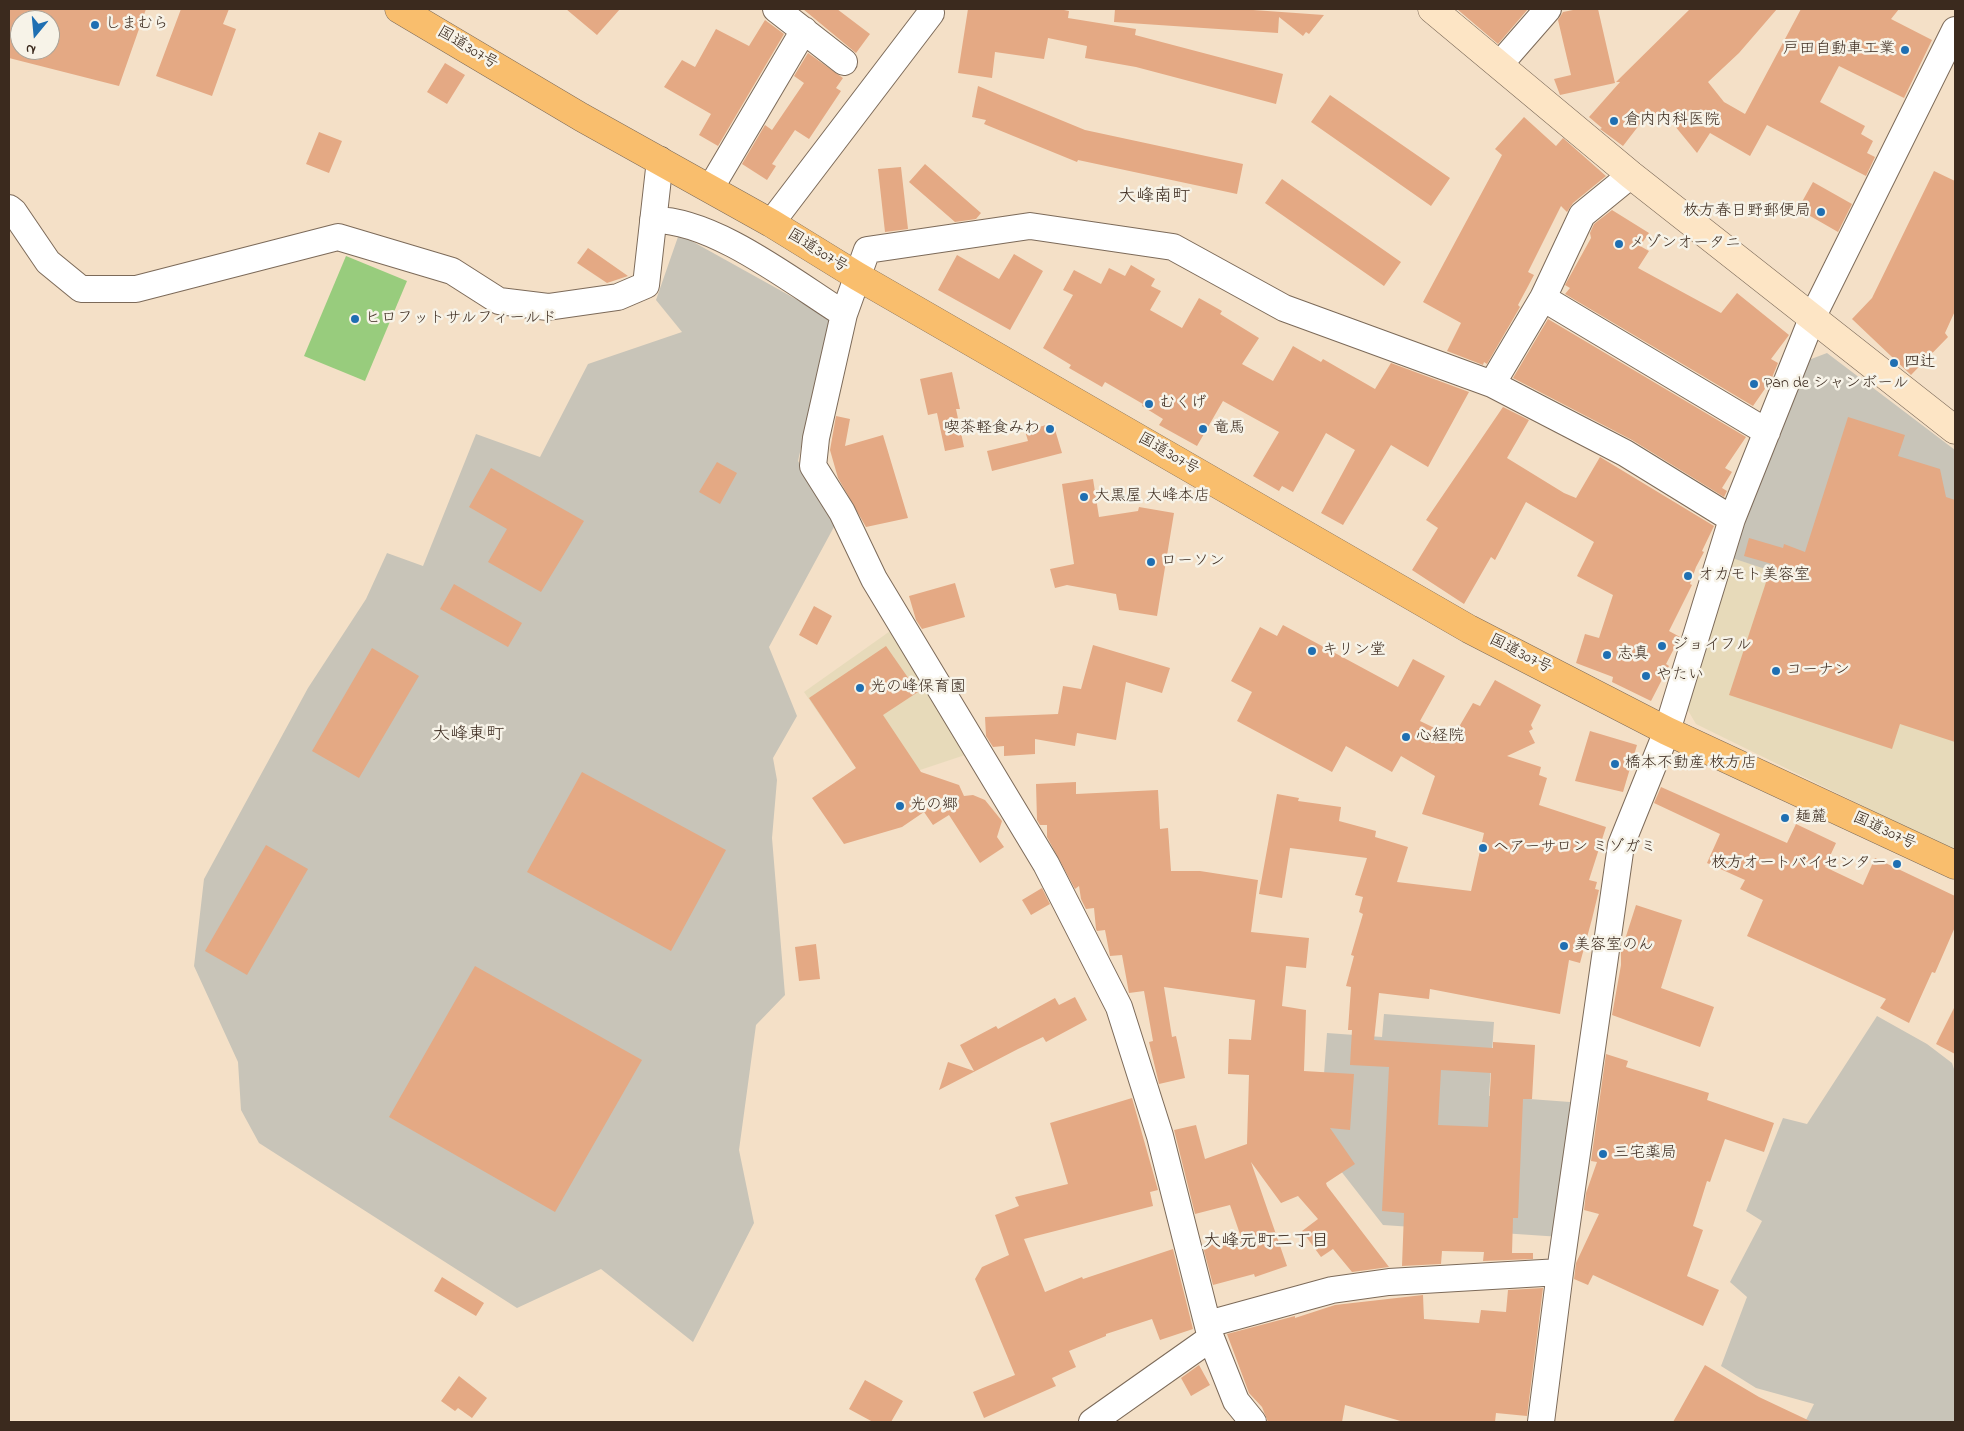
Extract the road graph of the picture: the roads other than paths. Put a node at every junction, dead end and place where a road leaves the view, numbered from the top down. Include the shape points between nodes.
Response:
1 (399, 9) edge
2 (776, 9) edge
3 (1432, 9) edge
4 (1548, 9) edge
5 (931, 13) dead end
6 (804, 30) junction
7 (1955, 30) edge
8 (844, 62) dead end
9 (1500, 64) junction
10 (660, 160) junction
11 (1631, 175) junction
12 (710, 189) junction
13 (9, 208) edge
14 (653, 220) junction
15 (771, 223) junction
16 (857, 276) junction
17 (1543, 298) junction
18 (844, 314) junction
19 (1813, 316) junction
20 (1492, 384) junction
21 (1955, 430) edge
22 (1767, 432) junction
23 (1732, 519) junction
24 (1667, 731) junction
25 (1955, 865) edge
26 (1560, 1272) junction
27 (1210, 1331) junction
28 (1092, 1422) edge
29 (1253, 1422) edge
30 (1541, 1422) edge

1 - 10 highway, 国道307号
2 - 6 street
3 - 9 street
4 - 9 street
5 - 15 street
6 - 8 street
6 - 12 street
7 - 19 street
9 - 11 street
10 - 12 highway, 国道307号
10 - 14 street
11 - 17 street via 1582,215
11 - 19 street
12 - 15 highway, 国道307号
13 - 14 street via 48,262 81,289 136,289 338,237 452,271 499,301 548,307 618,297 646,285
14 - 18 street via 671,220 729,241
15 - 16 highway, 国道307号
16 - 18 street
16 - 20 street via 867,250 1030,226 1173,247 1284,308
16 - 24 highway, 国道307号 via 1469,629
17 - 20 street
17 - 22 street
18 - 27 street via 816,438 814,466 842,512 874,579 1046,864 1119,1007 1160,1136
19 - 21 street
19 - 22 street
20 - 23 street via 1625,453
22 - 23 street
23 - 24 street
24 - 25 highway, 国道307号
24 - 26 street via 1621,845
26 - 27 street via 1407,1280 1332,1290
26 - 30 street
27 - 28 street
27 - 29 street via 1236,1401

